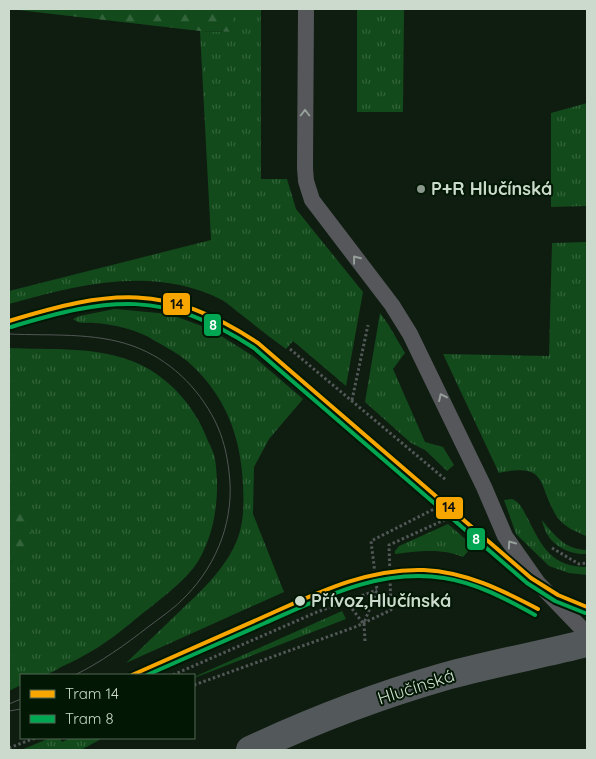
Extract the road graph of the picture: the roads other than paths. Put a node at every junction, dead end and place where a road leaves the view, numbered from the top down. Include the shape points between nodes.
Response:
1 (306, 9) edge
2 (587, 634) edge
3 (587, 643) edge
4 (250, 750) edge

2 -> 1 lane via 538,583 505,536 421,354 397,312 312,200 305,168
3 - 4 main road, Hlučínská via 443,677 356,707

